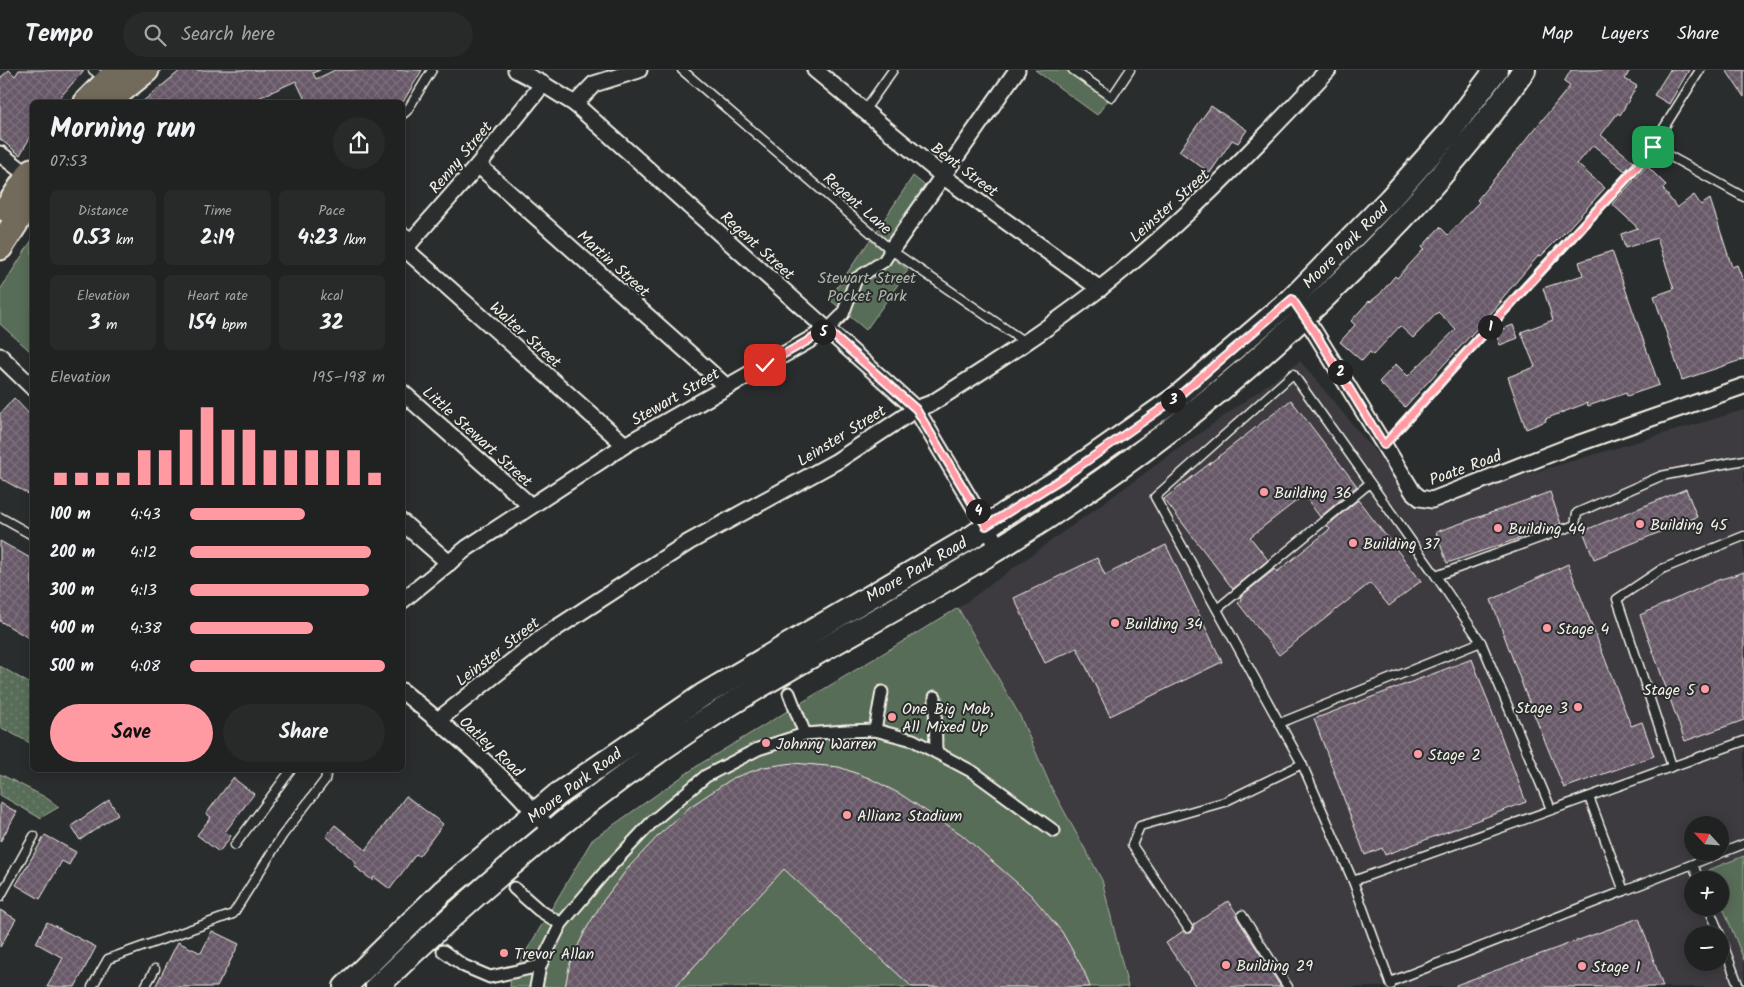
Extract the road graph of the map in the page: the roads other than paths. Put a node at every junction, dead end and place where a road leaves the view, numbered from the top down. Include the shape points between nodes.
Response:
1 (146, 70) edge
2 (432, 70) edge
3 (516, 70) edge
4 (638, 70) edge
5 (682, 70) edge
6 (815, 70) edge
7 (893, 70) edge
8 (1017, 70) edge
9 (1073, 70) edge
10 (1130, 70) edge
11 (1328, 70) edge
12 (1496, 70) edge
13 (1524, 70) edge
14 (1700, 70) edge
15 (107, 81) edge
16 (543, 84) junction
17 (89, 100) edge
18 (575, 104) junction
19 (864, 112) junction
20 (405, 113) edge
21 (1653, 147) junction
22 (0, 154) edge
23 (478, 165) junction
24 (944, 176) junction
25 (30, 179) edge
26 (30, 183) edge
27 (30, 185) edge
28 (1744, 197) edge
29 (0, 219) edge
30 (406, 242) edge
31 (0, 247) edge
32 (891, 250) junction
33 (1100, 289) junction
34 (1298, 308) junction
35 (827, 330) junction
36 (1026, 343) junction
37 (0, 356) edge
38 (30, 385) edge
39 (727, 386) junction
40 (1744, 386) edge
41 (405, 395) edge
42 (916, 409) junction
43 (625, 445) junction
44 (1384, 445) junction
45 (1744, 460) edge
46 (1370, 483) junction
47 (531, 506) junction
48 (0, 517) edge
49 (405, 525) edge
50 (986, 526) junction
51 (30, 534) edge
52 (1744, 536) edge
53 (999, 548) junction
54 (449, 563) junction
55 (1436, 576) junction
56 (405, 599) edge
57 (1217, 609) junction
58 (1481, 642) junction
59 (882, 692) dead end
60 (405, 693) edge
61 (789, 693) dead end
62 (935, 697) dead end
63 (438, 720) junction
64 (1280, 723) junction
65 (875, 730) junction
66 (805, 734) junction
67 (1744, 741) edge
68 (936, 752) junction
69 (1302, 764) junction
70 (1672, 766) junction
71 (290, 772) edge
72 (327, 772) edge
73 (1589, 797) junction
74 (1552, 809) junction
75 (536, 812) junction
76 (1054, 831) dead end
77 (552, 832) junction
78 (34, 836) dead end
79 (1744, 844) edge
80 (235, 845) dead end
81 (1692, 864) junction
82 (1695, 871) edge
83 (1353, 881) junction
84 (514, 888) dead end
85 (1624, 891) junction
86 (0, 897) edge
87 (1242, 915) dead end
88 (561, 924) junction
89 (1188, 928) dead end
90 (443, 951) dead end
91 (1729, 956) edge
92 (540, 966) junction
93 (155, 969) dead end
94 (494, 982) edge
95 (1390, 984) edge
96 (92, 987) edge
97 (145, 987) edge
98 (344, 987) edge
99 (377, 987) edge
100 (536, 987) edge
101 (1288, 987) edge
102 (1742, 987) edge

1 - 15 main road via 126,86
2 - 20 lane
3 - 16 street, Regent Street
4 - 18 street via 594,84
5 - 32 lane, Regent Lane
6 - 19 street, Bent Street
7 - 19 lane
8 - 24 street, Stewart Street
9 - 10 lane via 1112,97
11 - 33 street, Leinster Street via 1177,224
12 - 34 main road, Moore Park Road via 1448,134
13 - 34 main road, Moore Park Road via 1482,128 1424,197 1343,281
14 - 21 lane
15 - 17 main road
16 - 18 street, Regent Street
16 - 23 street, Renny Street
18 - 35 street, Regent Street
19 - 24 street, Bent Street
21 - 28 lane
21 - 44 lane
22 - 25 street
23 - 30 street, Renny Street
23 - 39 street, Martin Street
24 - 32 street, Stewart Street
24 - 33 street, Bent Street
26 - 29 main road
27 - 31 main road
30 - 43 street, Walter Street
32 - 35 street, Stewart Street via 884,261 856,279 843,314
32 - 36 lane, Regent Lane
33 - 36 street, Leinster Street
34 - 44 street, Poate Road
34 - 50 main road, Moore Park Road via 1061,479
34 - 53 main road, Moore Park Road via 1249,367 1195,411 1111,473
35 - 39 street, Stewart Street
35 - 42 street, Regent Street
36 - 42 street, Leinster Street via 932,403
37 - 38 street
39 - 43 street, Stewart Street
40 - 44 street, Poate Road via 1568,447 1432,500 1420,498 1413,492
41 - 47 street, Little Stewart Street
42 - 50 street, Regent Street
42 - 63 street, Leinster Street via 836,461 689,542 544,636
43 - 47 street, Stewart Street
45 - 55 lane via 1661,476 1577,513 1575,526
46 - 55 lane
46 - 57 lane
46 - 57 lane via 1292,374 1155,497
47 - 54 street, Stewart Street
48 - 51 lane
49 - 54 street
50 - 53 street, Regent Street
50 - 75 main road, Moore Park Road via 703,695
52 - 70 lane via 1662,569 1616,599
53 - 77 main road, Moore Park Road via 722,710 647,760
54 - 56 street, Stewart Street
55 - 58 lane
57 - 64 lane
58 - 64 lane
58 - 74 lane
59 - 65 street
60 - 63 street, Oatley Road
61 - 66 street
62 - 68 street
63 - 75 street, Oatley Road
64 - 69 lane
65 - 66 street
65 - 68 street via 913,740
66 - 88 street via 758,749 706,776 653,821
67 - 70 lane
68 - 76 street via 973,772
69 - 83 lane
69 - 89 lane via 1224,802 1140,826 1132,845
70 - 73 lane
71 - 80 lane
72 - 96 lane via 325,780 282,836 233,914 108,960
73 - 74 lane
73 - 85 lane
74 - 83 lane
75 - 77 street, Oatley Road
75 - 98 main road, Moore Park Road via 442,892
77 - 99 main road, Moore Park Road
78 - 86 lane
79 - 81 lane
81 - 82 lane
81 - 85 lane
83 - 95 lane
84 - 88 street
85 - 95 lane
87 - 101 lane
88 - 92 street
90 - 94 street
91 - 102 lane
92 - 94 street
92 - 100 street
93 - 97 lane

